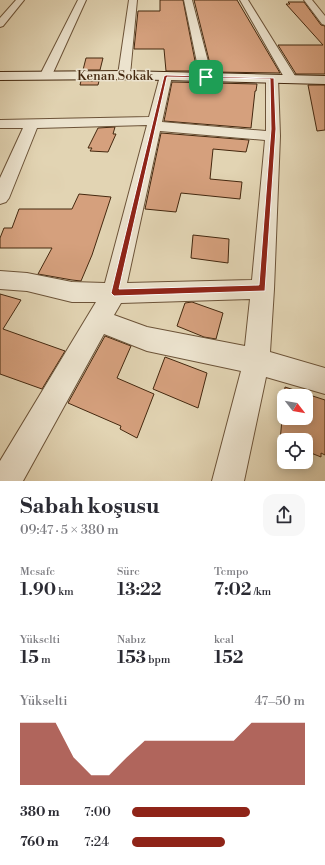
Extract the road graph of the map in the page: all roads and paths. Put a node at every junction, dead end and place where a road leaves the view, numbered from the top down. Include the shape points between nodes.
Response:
1 (20, 0) edge
2 (82, 0) edge
3 (133, 0) edge
4 (188, 0) edge
5 (244, 0) edge
6 (308, 0) edge
7 (325, 22) edge
8 (0, 24) edge
9 (46, 75) junction
10 (124, 75) junction
11 (0, 76) edge
12 (166, 76) junction
13 (206, 77) junction
14 (282, 79) junction
15 (325, 80) edge
16 (32, 123) junction
17 (0, 124) edge
18 (155, 124) junction
19 (272, 136) junction
20 (0, 198) edge
21 (0, 280) edge
22 (263, 288) junction
23 (114, 293) junction
24 (98, 320) junction
25 (256, 361) junction
26 (325, 381) edge
27 (6, 481) edge
28 (228, 481) edge

1 - 8 street
2 - 9 street
3 - 10 street
4 - 13 street
5 - 14 street
6 - 7 street
9 - 10 street, Kenan Sokak
9 - 11 street, Kenan Sokak
10 - 12 street, Kenan Sokak
12 - 13 street, Kenan Sokak
12 - 18 street
13 - 14 street, Kenan Sokak
14 - 15 street, Kenan Sokak
14 - 19 street
16 - 17 street
16 - 18 street
16 - 20 street
18 - 19 street
18 - 23 street
19 - 22 street
21 - 23 street via 28,282 72,292
22 - 23 street
22 - 25 street
23 - 24 street
24 - 25 street via 147,339
24 - 27 street
25 - 26 street
25 - 28 street

